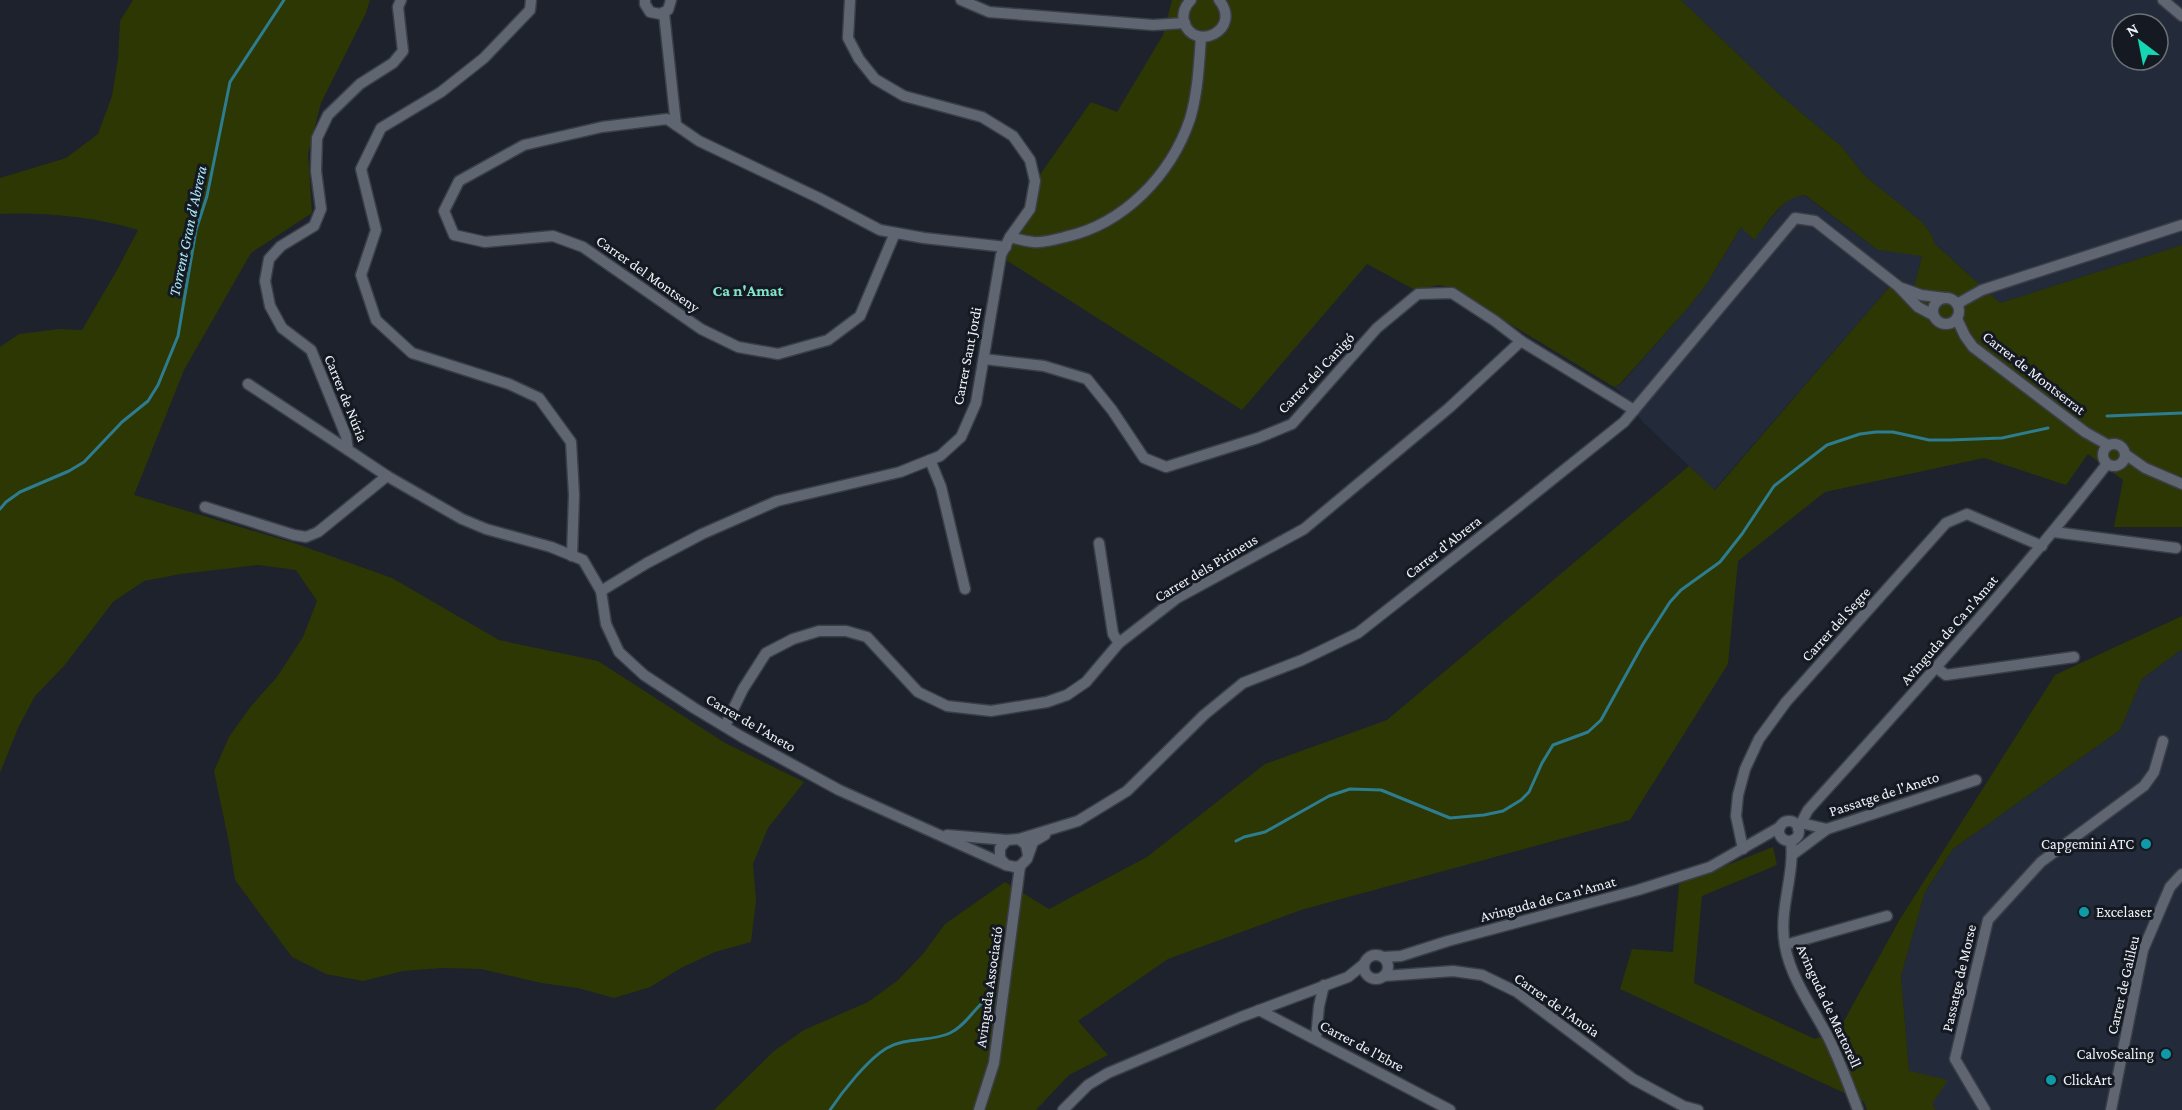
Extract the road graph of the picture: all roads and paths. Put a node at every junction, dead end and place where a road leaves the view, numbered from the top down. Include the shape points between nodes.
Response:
1 (401, 0) edge
2 (531, 0) edge
3 (645, 0) edge
4 (671, 0) edge
5 (850, 0) edge
6 (961, 0) edge
7 (1191, 0) edge
8 (1219, 0) edge
9 (2163, 0) edge
10 (664, 13) junction
11 (2182, 16) edge
12 (1185, 23) junction
13 (1201, 37) junction
14 (676, 125) junction
15 (2182, 225) edge
16 (895, 233) junction
17 (1008, 242) junction
18 (1898, 286) junction
19 (1946, 298) junction
20 (1958, 304) junction
21 (1934, 315) junction
22 (1954, 321) junction
23 (1521, 341) junction
24 (984, 359) junction
25 (248, 384) dead end
26 (1634, 410) junction
27 (2105, 449) junction
28 (348, 450) junction
29 (2123, 459) junction
30 (930, 460) junction
31 (2107, 464) junction
32 (387, 476) junction
33 (2182, 484) edge
34 (204, 507) dead end
35 (2054, 532) junction
36 (1099, 543) dead end
37 (2042, 546) junction
38 (2176, 548) dead end
39 (572, 556) junction
40 (965, 589) dead end
41 (601, 591) junction
42 (1119, 643) junction
43 (2074, 657) dead end
44 (1936, 668) junction
45 (725, 726) junction
46 (2163, 741) dead end
47 (1976, 780) dead end
48 (1808, 810) junction
49 (1784, 824) junction
50 (1800, 826) junction
51 (1055, 828) junction
52 (1827, 829) junction
53 (935, 833) junction
54 (1765, 837) junction
55 (1019, 839) junction
56 (1786, 839) junction
57 (1007, 840) junction
58 (1743, 849) junction
59 (1028, 855) junction
60 (1792, 855) junction
61 (1006, 865) junction
62 (1020, 866) junction
63 (2182, 874) edge
64 (1887, 916) dead end
65 (1785, 945) junction
66 (1401, 956) junction
67 (1384, 957) junction
68 (1364, 964) junction
69 (1386, 973) junction
70 (1348, 977) junction
71 (1369, 977) junction
72 (1324, 985) junction
73 (1259, 1010) junction
74 (1316, 1038) junction
75 (979, 1110) edge
76 (1063, 1110) edge
77 (1450, 1110) edge
78 (1698, 1110) edge
79 (1858, 1110) edge
80 (1985, 1110) edge
81 (2111, 1110) edge

1 - 28 street, Carrer de Núria via 398,7 403,51 328,115 317,138 321,209 314,226 280,246 269,259 265,280 270,306 282,328 311,350
2 - 39 street via 530,10 484,58 441,92 381,128 361,169 376,230 361,275 376,320 412,353 509,384 539,398 572,442
3 - 10 street via 650,12
4 - 10 street
5 - 17 street, Carrer Sant Jordi via 848,38 875,78 904,96 982,117 1012,136 1030,160 1035,181 1030,209
6 - 12 street via 989,12 1154,25
7 - 12 street via 1184,9
8 - 13 street via 1225,12 1223,25 1214,34
9 - 11 street
10 - 14 street
12 - 13 street
13 - 17 street, Carrer del Montseny via 1189,121 1173,156 1154,183 1127,208 1085,231 1050,241
14 - 16 street, Carrer del Montseny via 699,141 880,230
14 - 16 street, Carrer del Montseny via 667,119 602,127 524,145 459,181 444,212 454,235 485,242 553,236 583,248 701,329 738,347 778,354 828,340 860,316
15 - 20 street via 1982,290
16 - 17 street, Carrer del Montseny
17 - 24 street, Carrer Sant Jordi via 1002,255
18 - 19 street via 1921,295
18 - 21 street via 1918,307
18 - 26 street, Carrer d'Abrera via 1815,222 1795,218
19 - 20 street
19 - 21 street via 1935,303
20 - 22 street via 1960,312
21 - 22 street via 1938,322
22 - 27 street, Carrer de Montserrat via 1956,331 1973,347
23 - 24 street, Carrer del Canigó via 1452,293 1418,294 1377,328 1292,424 1166,467 1144,458 1087,379 1044,366
23 - 26 street, Carrer del Canigó
23 - 42 street, Carrer dels Pirineus via 1449,408 1304,529 1178,598
24 - 30 street, Carrer Sant Jordi via 976,403 961,437
25 - 28 street
26 - 51 street, Carrer d'Abrera via 1624,422 1358,633 1243,683 1204,715 1127,791 1078,821
27 - 29 street via 2119,445
27 - 31 street via 2103,458
28 - 32 street, Carrer de Núria
29 - 31 street via 2114,466
29 - 33 street
30 - 40 street via 941,488
30 - 41 street, Carrer Sant Jordi via 900,472 777,501 702,534
31 - 35 street, Avinguda de Ca n'Amat
32 - 34 street via 318,532 306,537
32 - 39 street, Carrer de Núria via 462,519
35 - 37 street, Avinguda de Ca n'Amat
35 - 38 street
36 - 42 street via 1113,634
37 - 44 street, Avinguda de Ca n'Amat
37 - 58 street, Carrer del Segre via 1966,514 1946,523 1785,702 1759,739 1738,795 1736,816
39 - 41 street, Carrer de Núria via 583,560
41 - 45 street, Carrer de l'Aneto via 606,624 619,652 644,675
42 - 45 street, Carrer dels Pirineus via 1086,682 1067,695 991,711 947,706 918,692 867,637 846,631 819,631 766,653
43 - 44 street via 1946,675
44 - 48 street, Avinguda de Ca n'Amat
45 - 53 street, Carrer de l'Aneto via 839,790
46 - 80 street, Passatge de Morse via 2154,772 2144,786 2041,862 1988,920 1955,1059
47 - 52 street, Passatge de l'Aneto
48 - 49 street, Avinguda de Ca n'Amat
48 - 50 street, Avinguda de Ca n'Amat
49 - 50 street
49 - 54 street, Avinguda de Ca n'Amat
49 - 56 street, Avinguda de Martorell via 1779,833
50 - 52 street, Passatge de l'Aneto
50 - 56 street, Avinguda de Ca n'Amat via 1796,838
51 - 55 street, Carrer d'Abrera
51 - 59 street, Carrer d'Abrera via 1033,842
52 - 60 street
53 - 57 street, Carrer de l'Aneto
53 - 61 street, Carrer de l'Aneto
54 - 56 street
54 - 58 street, Avinguda de Ca n'Amat
55 - 57 street
55 - 59 street via 1026,845
56 - 60 street, Avinguda de Martorell
57 - 61 street via 999,853
58 - 66 street, Avinguda de Ca n'Amat via 1710,867 1638,890
59 - 62 street
60 - 65 street, Avinguda de Martorell via 1782,923
61 - 62 street
62 - 75 street, Avinguda Associació via 994,1063
63 - 81 street, Carrer de Galileu via 2170,887 2143,950
64 - 65 street
65 - 79 street, Avinguda de Martorell
66 - 67 street, Avinguda de Ca n'Amat
66 - 69 street, Avinguda de Ca n'Amat
67 - 68 street via 1372,955
67 - 69 street
68 - 70 street
68 - 71 street
69 - 71 street via 1377,979
69 - 78 street, Carrer de l'Anoia via 1453,971 1482,975 1516,992 1633,1079
70 - 71 street
70 - 72 street
72 - 73 street
72 - 74 street
73 - 74 street, Carrer de l'Ebre
73 - 76 street via 1108,1073 1088,1085
74 - 77 street, Carrer de l'Ebre

